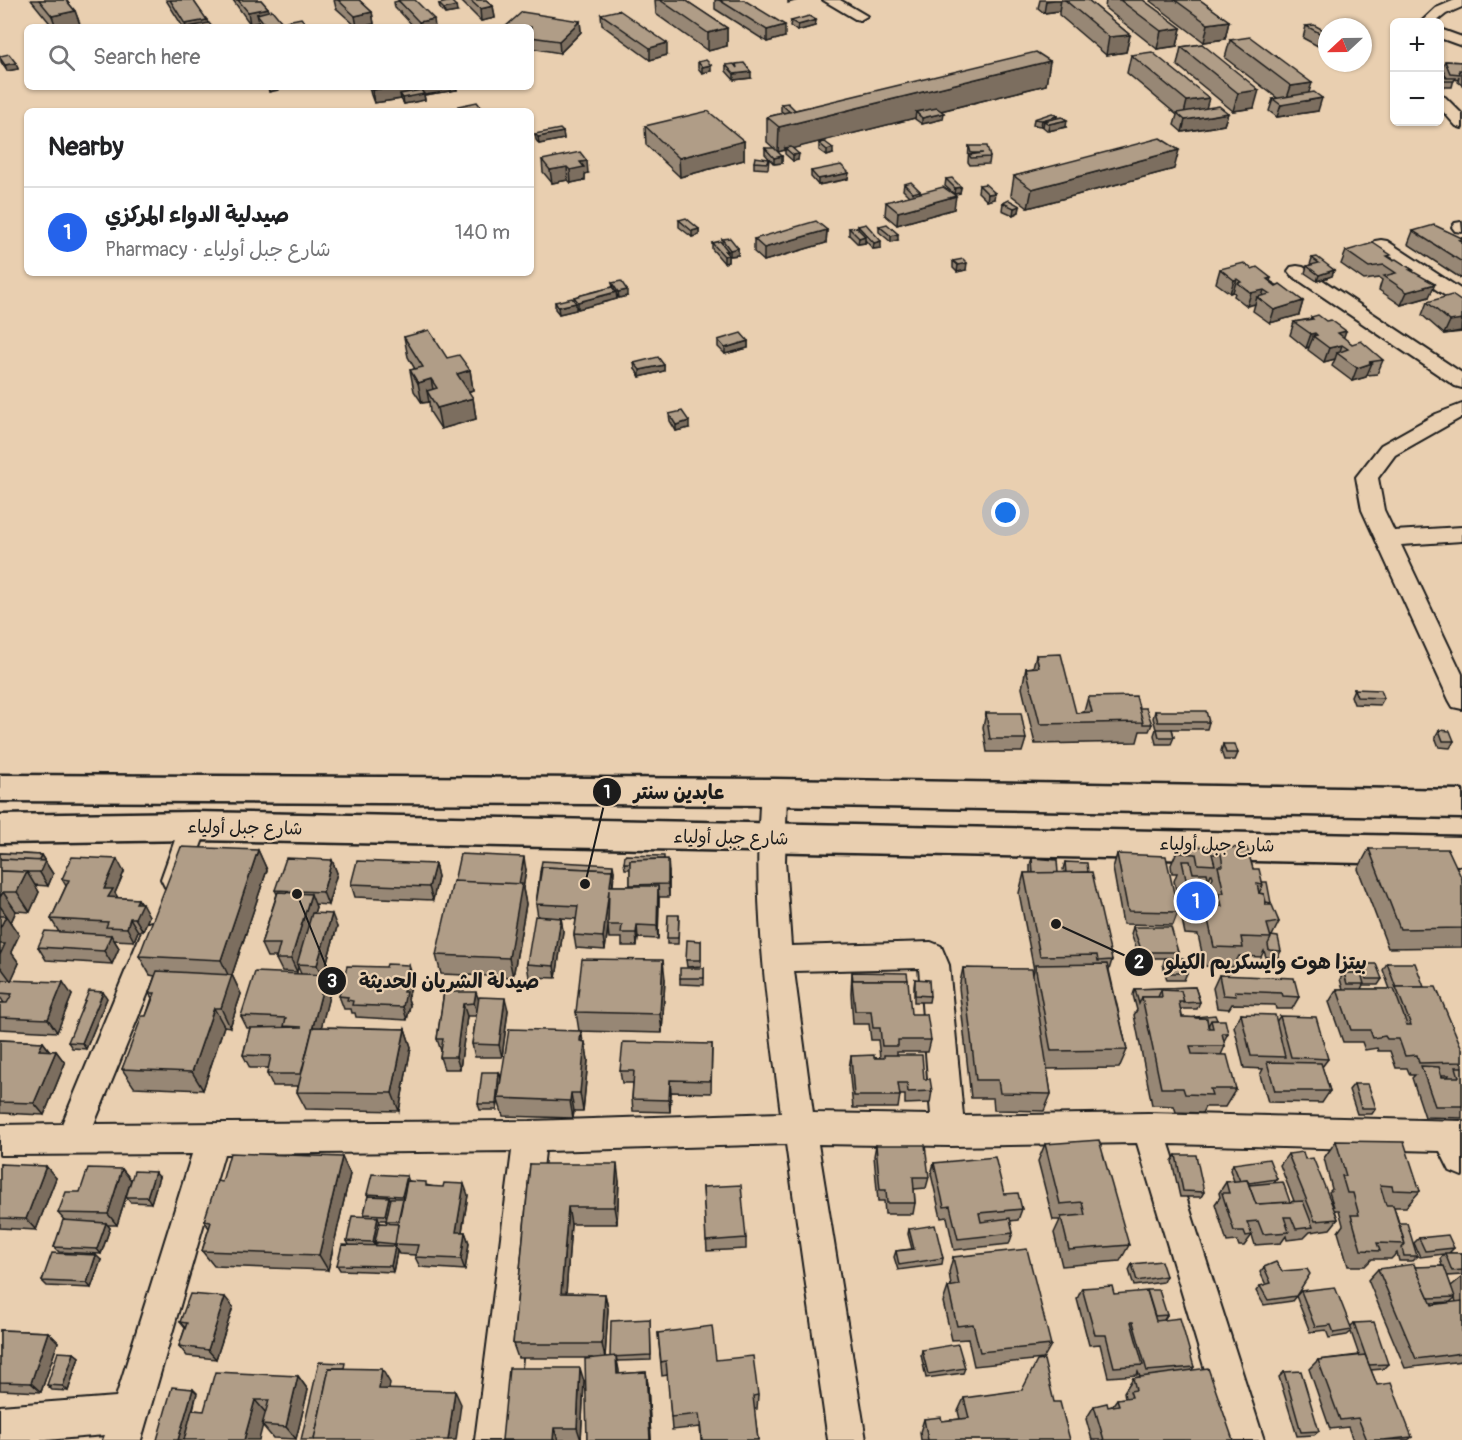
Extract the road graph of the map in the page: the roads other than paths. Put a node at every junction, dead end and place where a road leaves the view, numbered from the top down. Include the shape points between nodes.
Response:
1 (830, 0) edge
2 (1462, 2) edge
3 (860, 16) dead end
4 (1430, 18) edge
5 (1444, 35) edge
6 (1462, 42) edge
7 (1444, 104) edge
8 (1462, 122) edge
9 (1381, 245) edge
10 (1297, 271) dead end
11 (1462, 298) edge
12 (1462, 382) edge
13 (1462, 410) edge
14 (1462, 534) edge
15 (1387, 539) junction
16 (1462, 700) edge
17 (0, 788) edge
18 (774, 792) junction
19 (1462, 804) edge
20 (194, 826) junction
21 (0, 829) edge
22 (770, 839) junction
23 (1455, 860) edge
24 (776, 959) junction
25 (799, 1128) junction
26 (1148, 1128) junction
27 (948, 1131) junction
28 (530, 1136) junction
29 (213, 1137) junction
30 (72, 1139) junction
31 (0, 1140) edge
32 (1458, 1144) edge
33 (0, 1425) edge
34 (126, 1428) edge
35 (494, 1440) edge
36 (848, 1440) edge
37 (1245, 1440) edge

1 - 3 street
2 - 4 street via 1436,8
5 - 6 street
7 - 8 street
9 - 11 street
10 - 12 street
13 - 15 street via 1388,450 1367,477 1374,510
14 - 15 street
15 - 16 street
17 - 18 main road, شارع جبل أولياء
18 - 19 main road, شارع جبل أولياء
18 - 22 street
20 - 21 main road, شارع جبل أولياء
20 - 22 main road, شارع جبل أولياء
20 - 30 street via 133,993
22 - 23 main road, شارع جبل أولياء via 1221,844
22 - 24 street
24 - 25 street
24 - 27 street via 931,955
25 - 27 street
25 - 28 street
25 - 36 street
26 - 27 street
26 - 32 street
26 - 37 street
28 - 29 street
28 - 35 street
29 - 30 street
29 - 34 street
30 - 31 street
33 - 34 street

